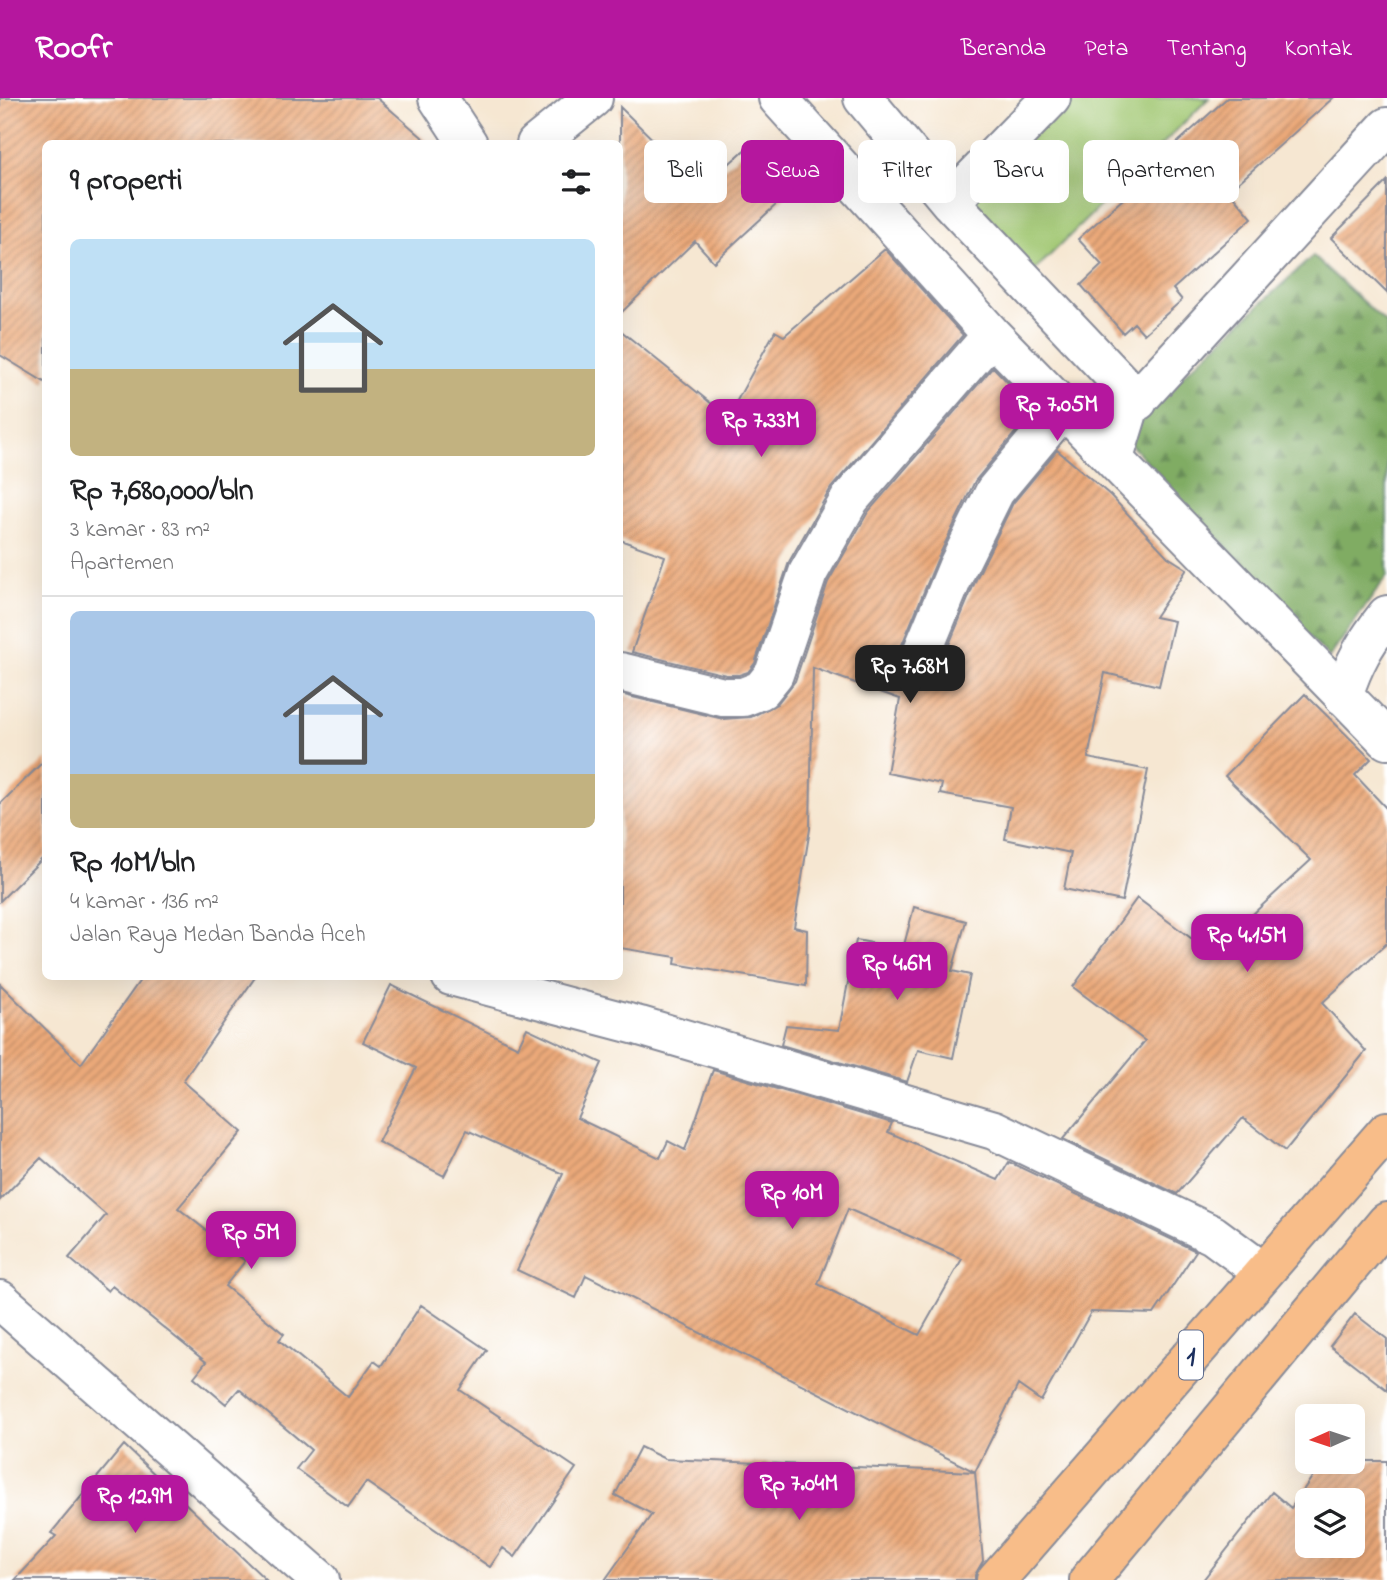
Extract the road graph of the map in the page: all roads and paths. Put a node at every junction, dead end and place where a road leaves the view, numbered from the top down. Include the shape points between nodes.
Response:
1 (438, 98) edge
2 (593, 98) edge
3 (778, 98) edge
4 (863, 98) edge
5 (1051, 98) edge
6 (1387, 127) edge
7 (465, 140) edge
8 (541, 140) edge
9 (898, 140) edge
10 (956, 196) edge
11 (951, 203) edge
12 (992, 335) junction
13 (1064, 408) junction
14 (1125, 425) junction
15 (921, 656) dead end
16 (1362, 656) edge
17 (623, 672) edge
18 (1387, 740) edge
19 (465, 980) edge
20 (1385, 1139) edge
21 (1387, 1222) edge
22 (1264, 1272) junction
23 (0, 1300) edge
24 (320, 1580) edge
25 (996, 1580) edge
26 (1090, 1580) edge

1 - 7 street
2 - 8 street
3 - 12 street
4 - 9 street
5 - 10 street
6 - 14 street
11 - 14 street
12 - 13 street
12 - 17 street via 850,499 808,573 774,674 761,690 743,697 723,697
13 - 14 street
13 - 15 street via 995,491
14 - 16 street
16 - 18 street
19 - 22 street via 994,1130 1213,1235
20 - 22 highway, 1
21 - 26 highway, 1
22 - 25 highway, 1
23 - 24 street

